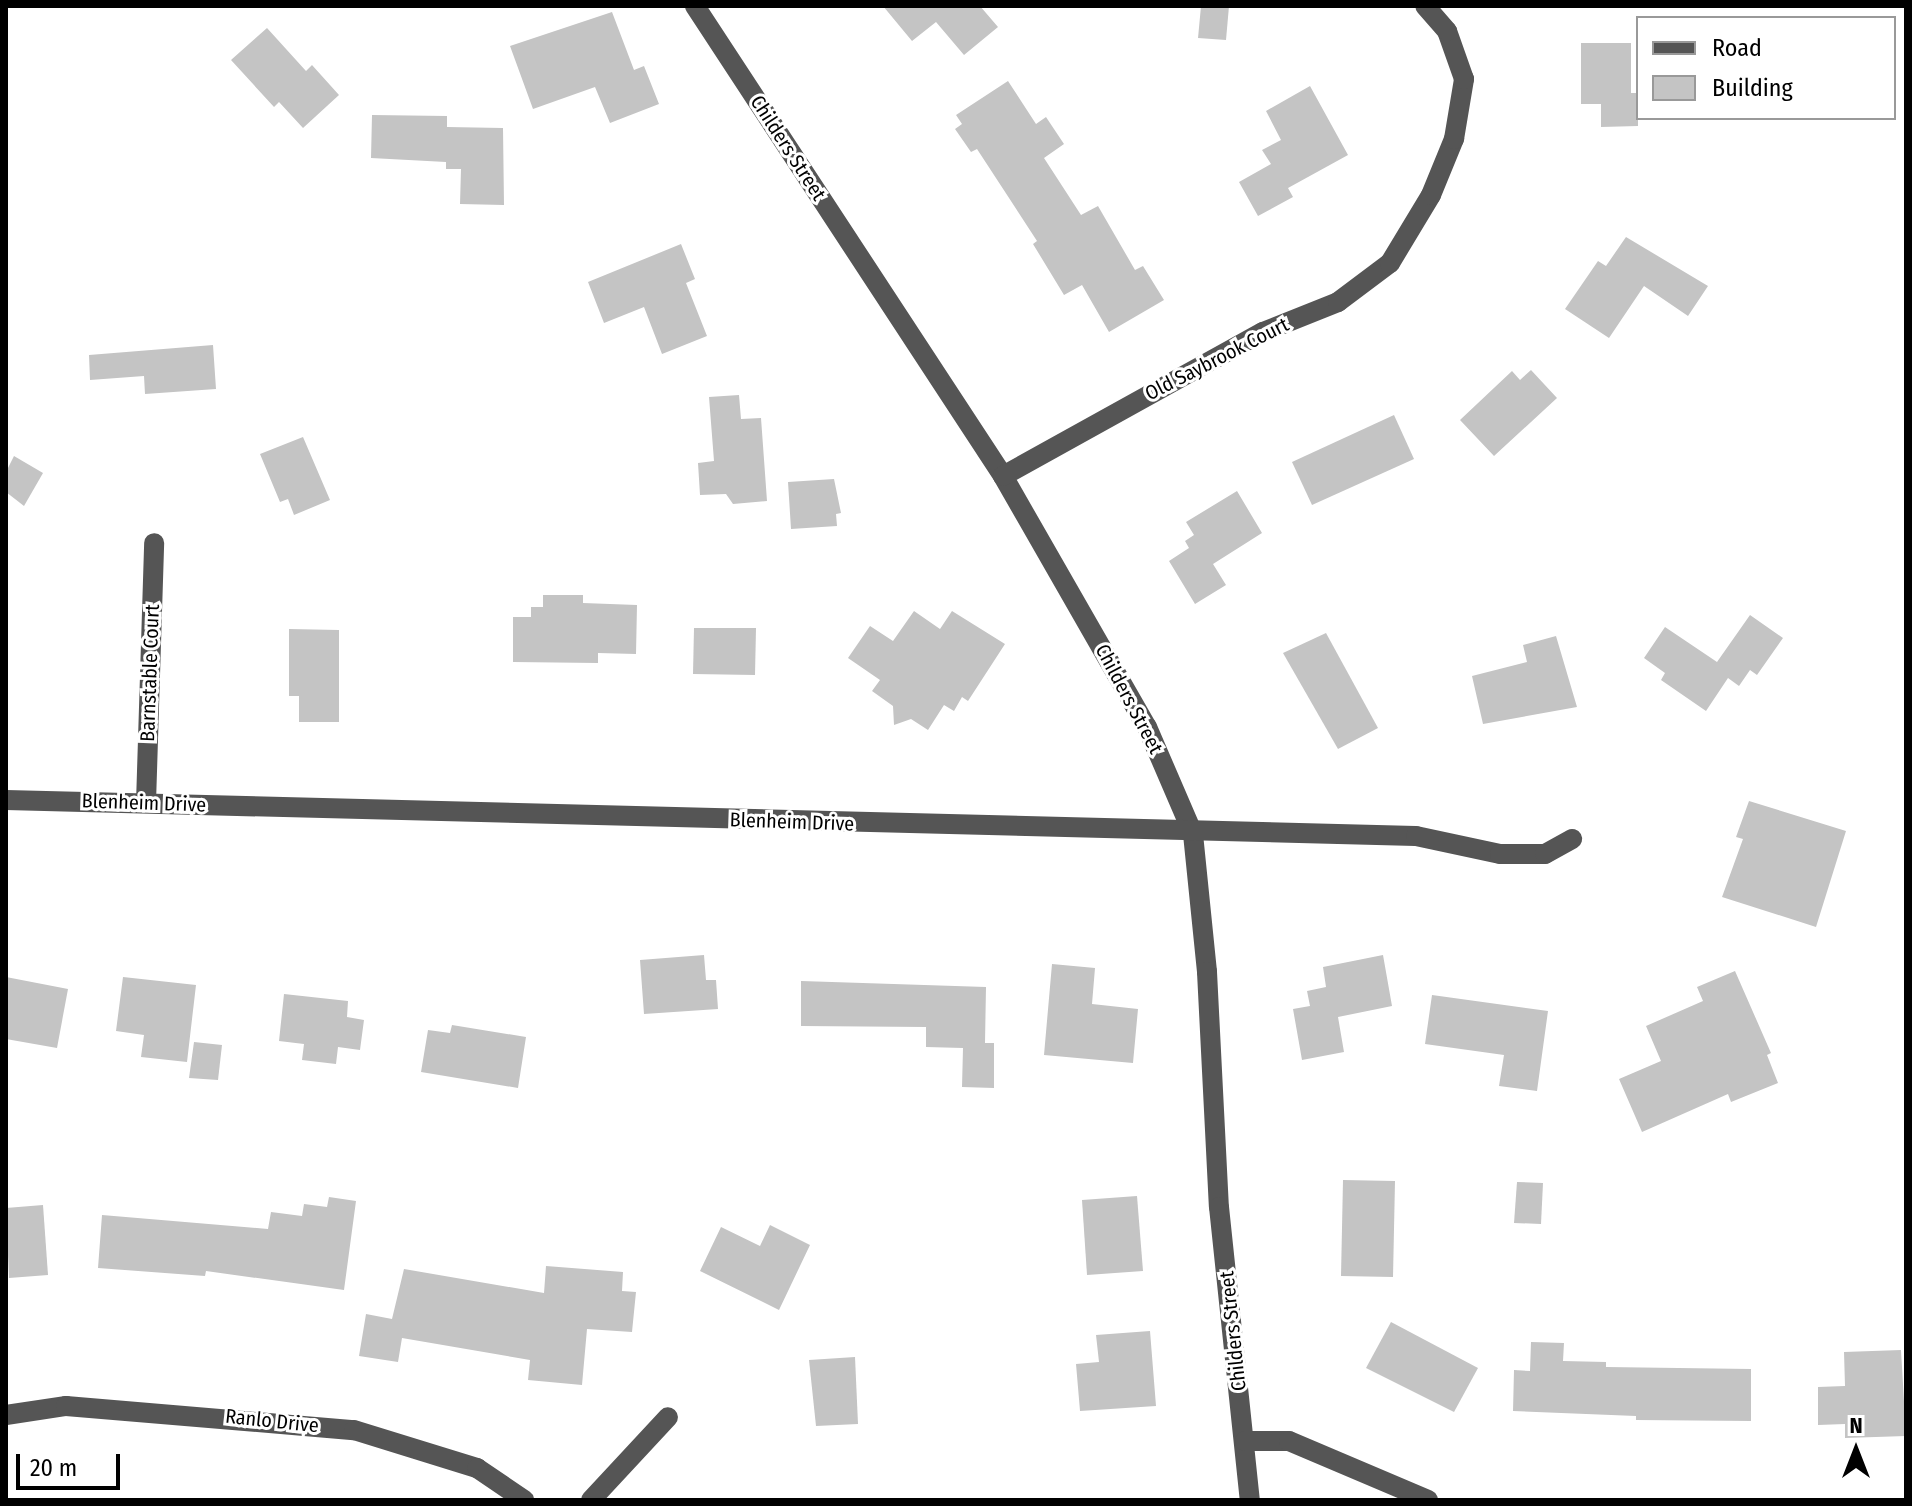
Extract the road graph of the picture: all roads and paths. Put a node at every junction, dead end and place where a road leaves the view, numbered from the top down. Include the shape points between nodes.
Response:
1 (695, 6) edge
2 (1425, 6) edge
3 (1003, 476) junction
4 (154, 543) dead end
5 (6, 800) edge
6 (146, 803) junction
7 (1193, 834) junction
8 (1572, 839) dead end
9 (6, 1415) edge
10 (668, 1417) dead end
11 (1245, 1441) junction
12 (524, 1500) edge
13 (591, 1500) edge
14 (1250, 1500) edge
15 (1428, 1500) edge

1 - 3 street, Childers Street
2 - 3 street, Old Saybrook Court via 1447,31 1464,79 1454,139 1431,195 1390,263 1338,302 1263,332
3 - 7 street, Childers Street via 1147,727
4 - 6 street, Barnstable Court
5 - 6 street, Blenheim Drive
6 - 7 street, Blenheim Drive
7 - 8 street, Blenheim Drive via 1416,836 1500,854 1545,854
7 - 11 street, Childers Street via 1207,972 1219,1207
9 - 12 street, Ranlo Drive via 96,1407 354,1430 477,1468
10 - 13 street
11 - 14 street, Childers Street
11 - 15 street via 1289,1441

